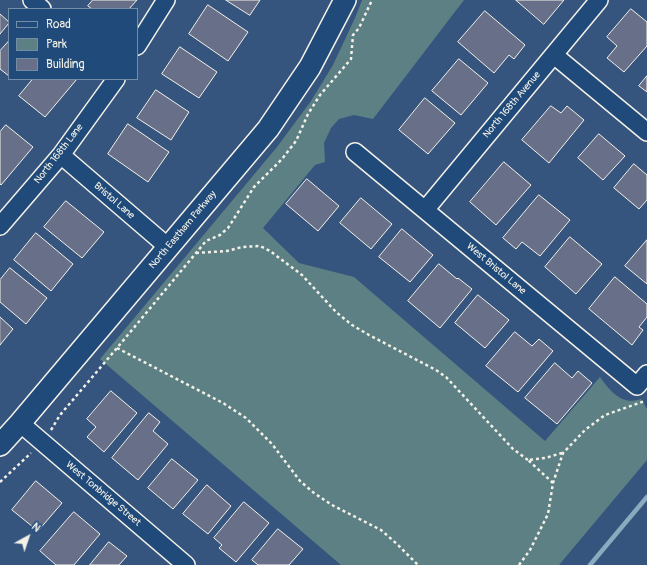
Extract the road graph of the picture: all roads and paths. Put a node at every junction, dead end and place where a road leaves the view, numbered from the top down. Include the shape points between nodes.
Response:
1 (32, 0) edge
2 (166, 0) edge
3 (345, 0) edge
4 (372, 0) edge
5 (599, 0) edge
6 (41, 8) edge
7 (138, 44) edge
8 (554, 55) junction
9 (115, 80) edge
10 (647, 132) edge
11 (355, 152) dead end
12 (61, 155) junction
13 (425, 210) junction
14 (0, 226) edge
15 (168, 247) junction
16 (196, 253) junction
17 (118, 348) junction
18 (642, 380) edge
19 (647, 400) edge
20 (20, 423) junction
21 (42, 442) junction
22 (0, 445) edge
23 (563, 453) junction
24 (528, 460) junction
25 (0, 482) edge
26 (553, 483) junction
27 (186, 565) edge
28 (418, 565) edge
29 (519, 565) edge

1 - 6 street
2 - 7 street
3 - 15 street, North Eastham Parkway via 325,40 268,129
4 - 16 path via 353,35 351,59 320,95 296,141 254,187 228,228 220,235 206,240
5 - 8 street, North 168th Avenue
8 - 10 street
8 - 13 street, North 168th Avenue
9 - 12 street, North 168th Lane
11 - 13 street, West Bristol Lane
12 - 14 street, North 168th Lane
12 - 15 street, Bristol Lane
13 - 18 street, West Bristol Lane
15 - 20 street, North Eastham Parkway
16 - 17 path
16 - 24 path via 227,252 242,247 260,246 270,251 302,275 336,312 352,325 446,377 513,449
17 - 21 path via 60,414
17 - 28 path via 246,418 272,444 300,481 314,493 381,530
19 - 23 path via 605,415 585,430
20 - 21 street, West Tonbridge Street
20 - 22 street, North Eastham Parkway
21 - 25 path
21 - 27 street, West Tonbridge Street
23 - 24 path
23 - 26 path
24 - 26 path
26 - 29 path via 548,514 530,550

